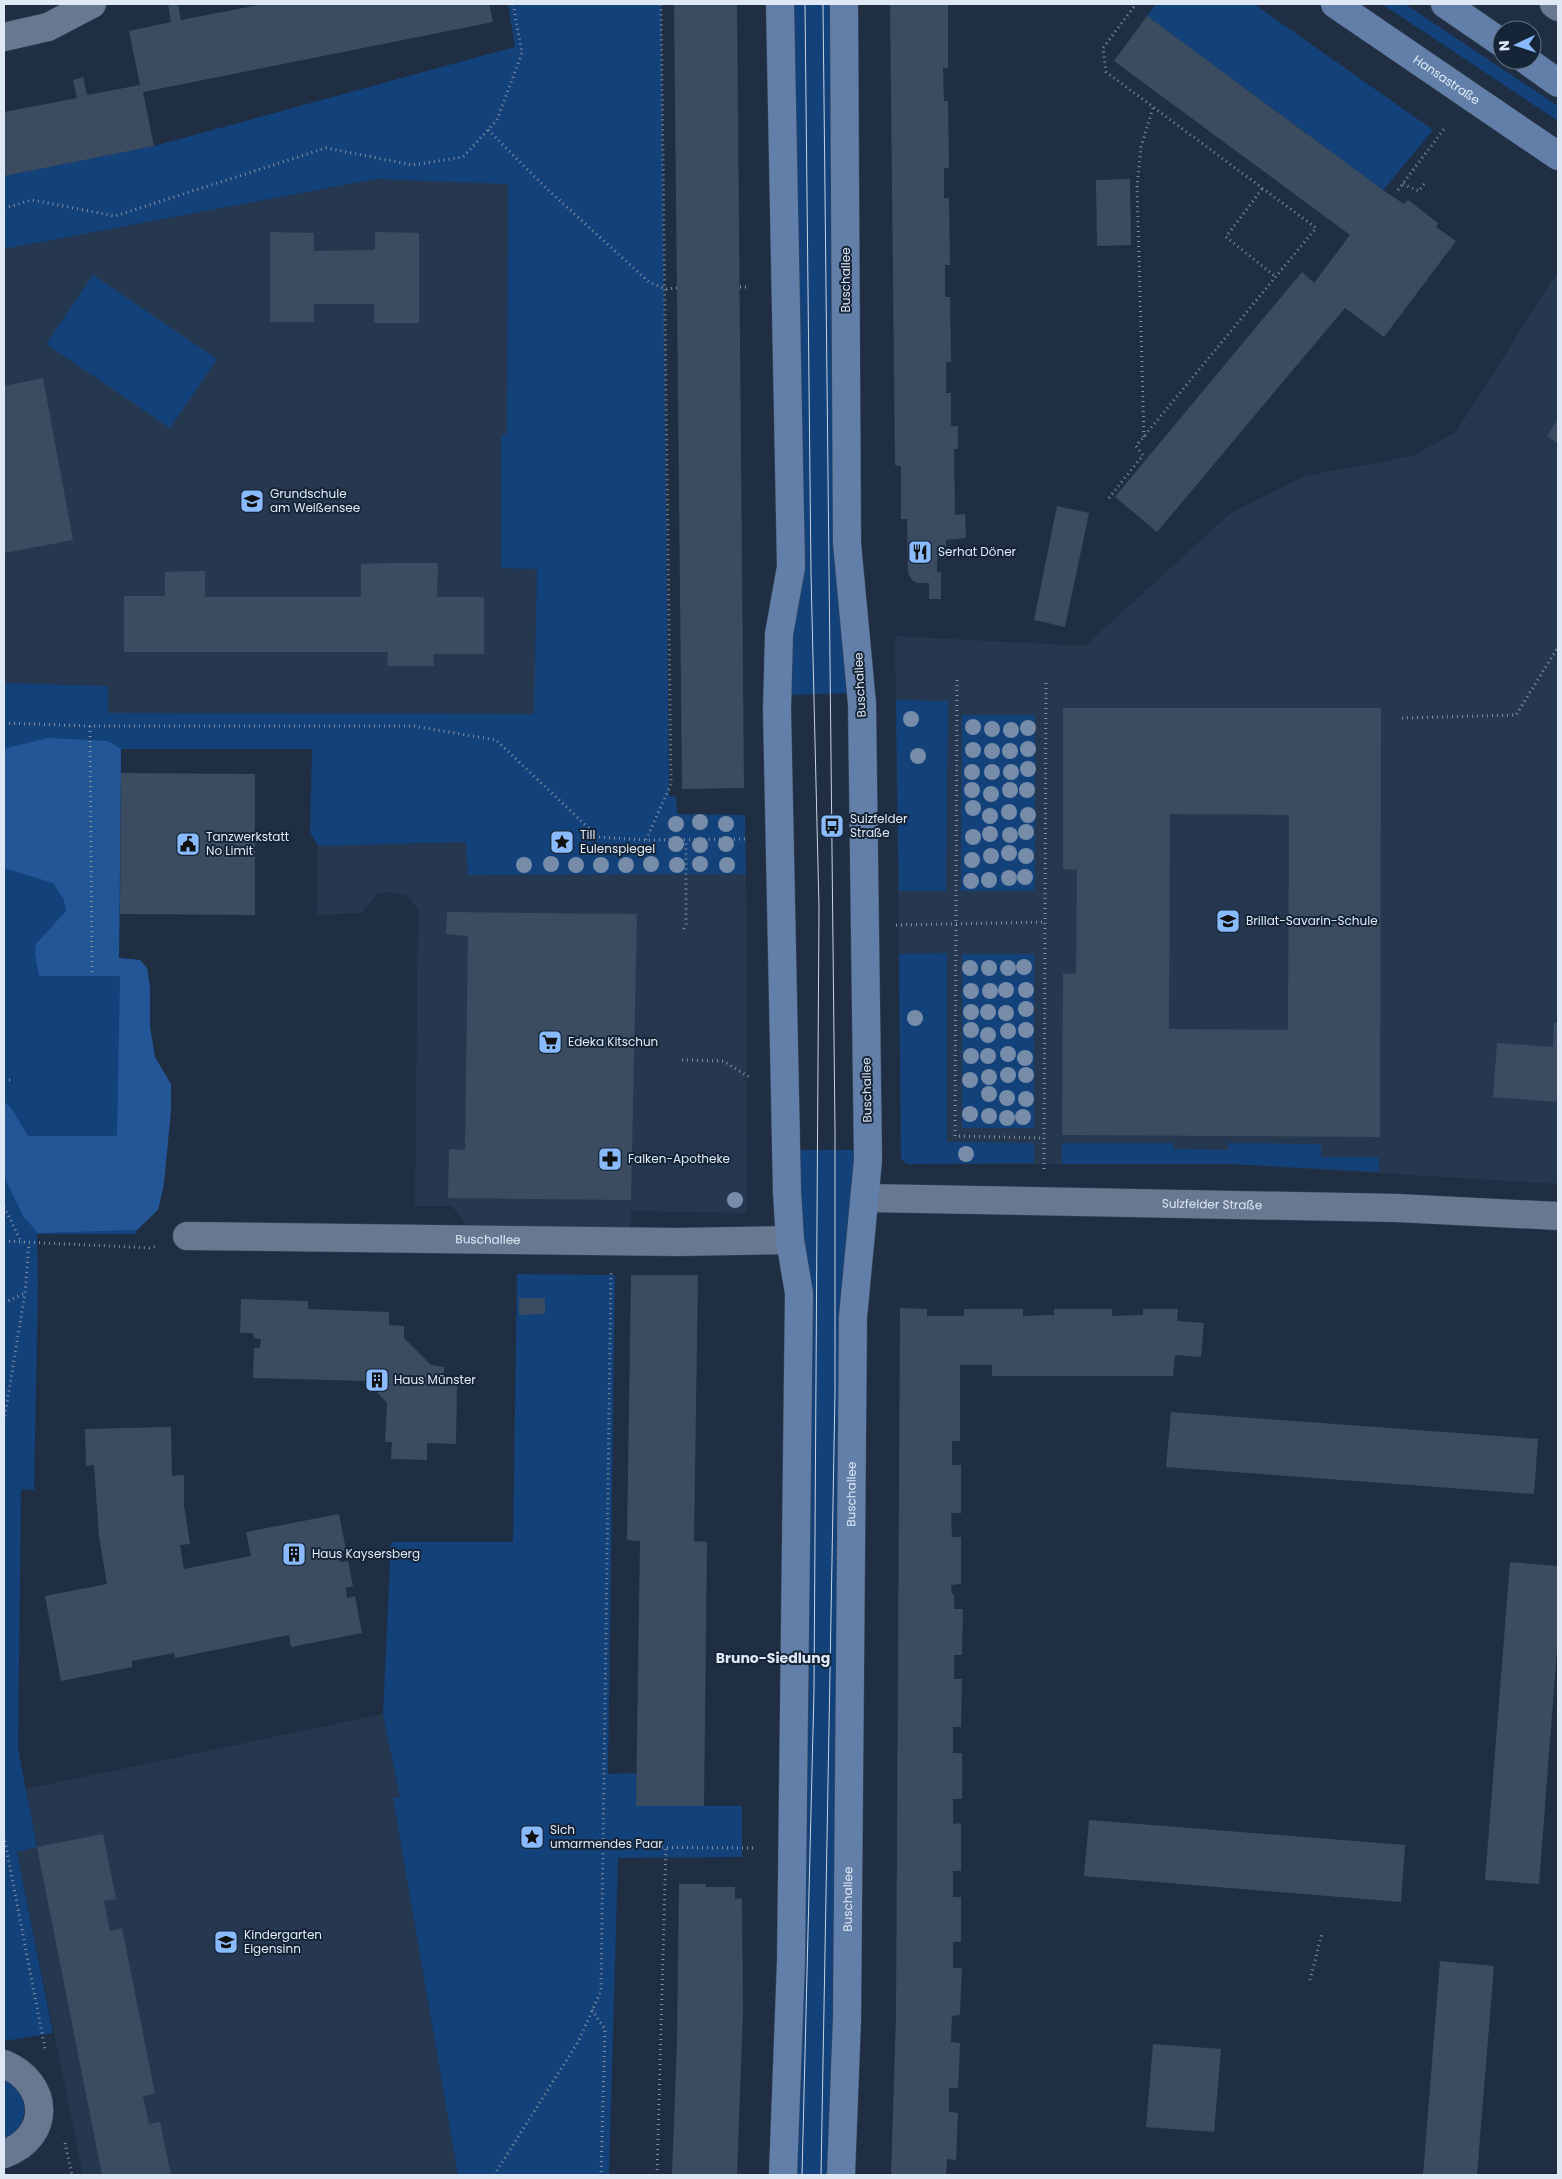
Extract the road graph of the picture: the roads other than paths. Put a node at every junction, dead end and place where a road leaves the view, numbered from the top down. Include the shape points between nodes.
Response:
1 (92, 4) edge
2 (780, 4) edge
3 (844, 4) edge
4 (1334, 4) edge
5 (1445, 4) edge
6 (1554, 4) edge
7 (1558, 6) edge
8 (1492, 36) edge
9 (4, 37) edge
10 (1540, 70) edge
11 (1558, 83) edge
12 (1558, 156) edge
13 (866, 1198) junction
14 (1558, 1216) edge
15 (187, 1236) road end
16 (790, 1240) junction
17 (4, 2064) edge
18 (4, 2154) edge
19 (4, 2164) edge
20 (6, 2175) edge
21 (783, 2175) edge
22 (841, 2175) edge

1 - 9 street via 48,27
2 - 16 main road via 791,567 779,634 777,710
3 - 13 main road, Buschallee via 848,543 862,704
4 - 12 main road, Hansastraße
5 - 8 main road
6 - 7 street
10 - 11 main road
13 - 14 street, Sulzfelder Straße via 1398,1208
13 - 22 main road, Buschallee via 853,1318 847,2019
15 - 16 street, Buschallee
16 - 21 main road via 799,1293 791,1961
17 - 18 street via 27,2078 39,2104 34,2131 16,2150
19 - 20 street

